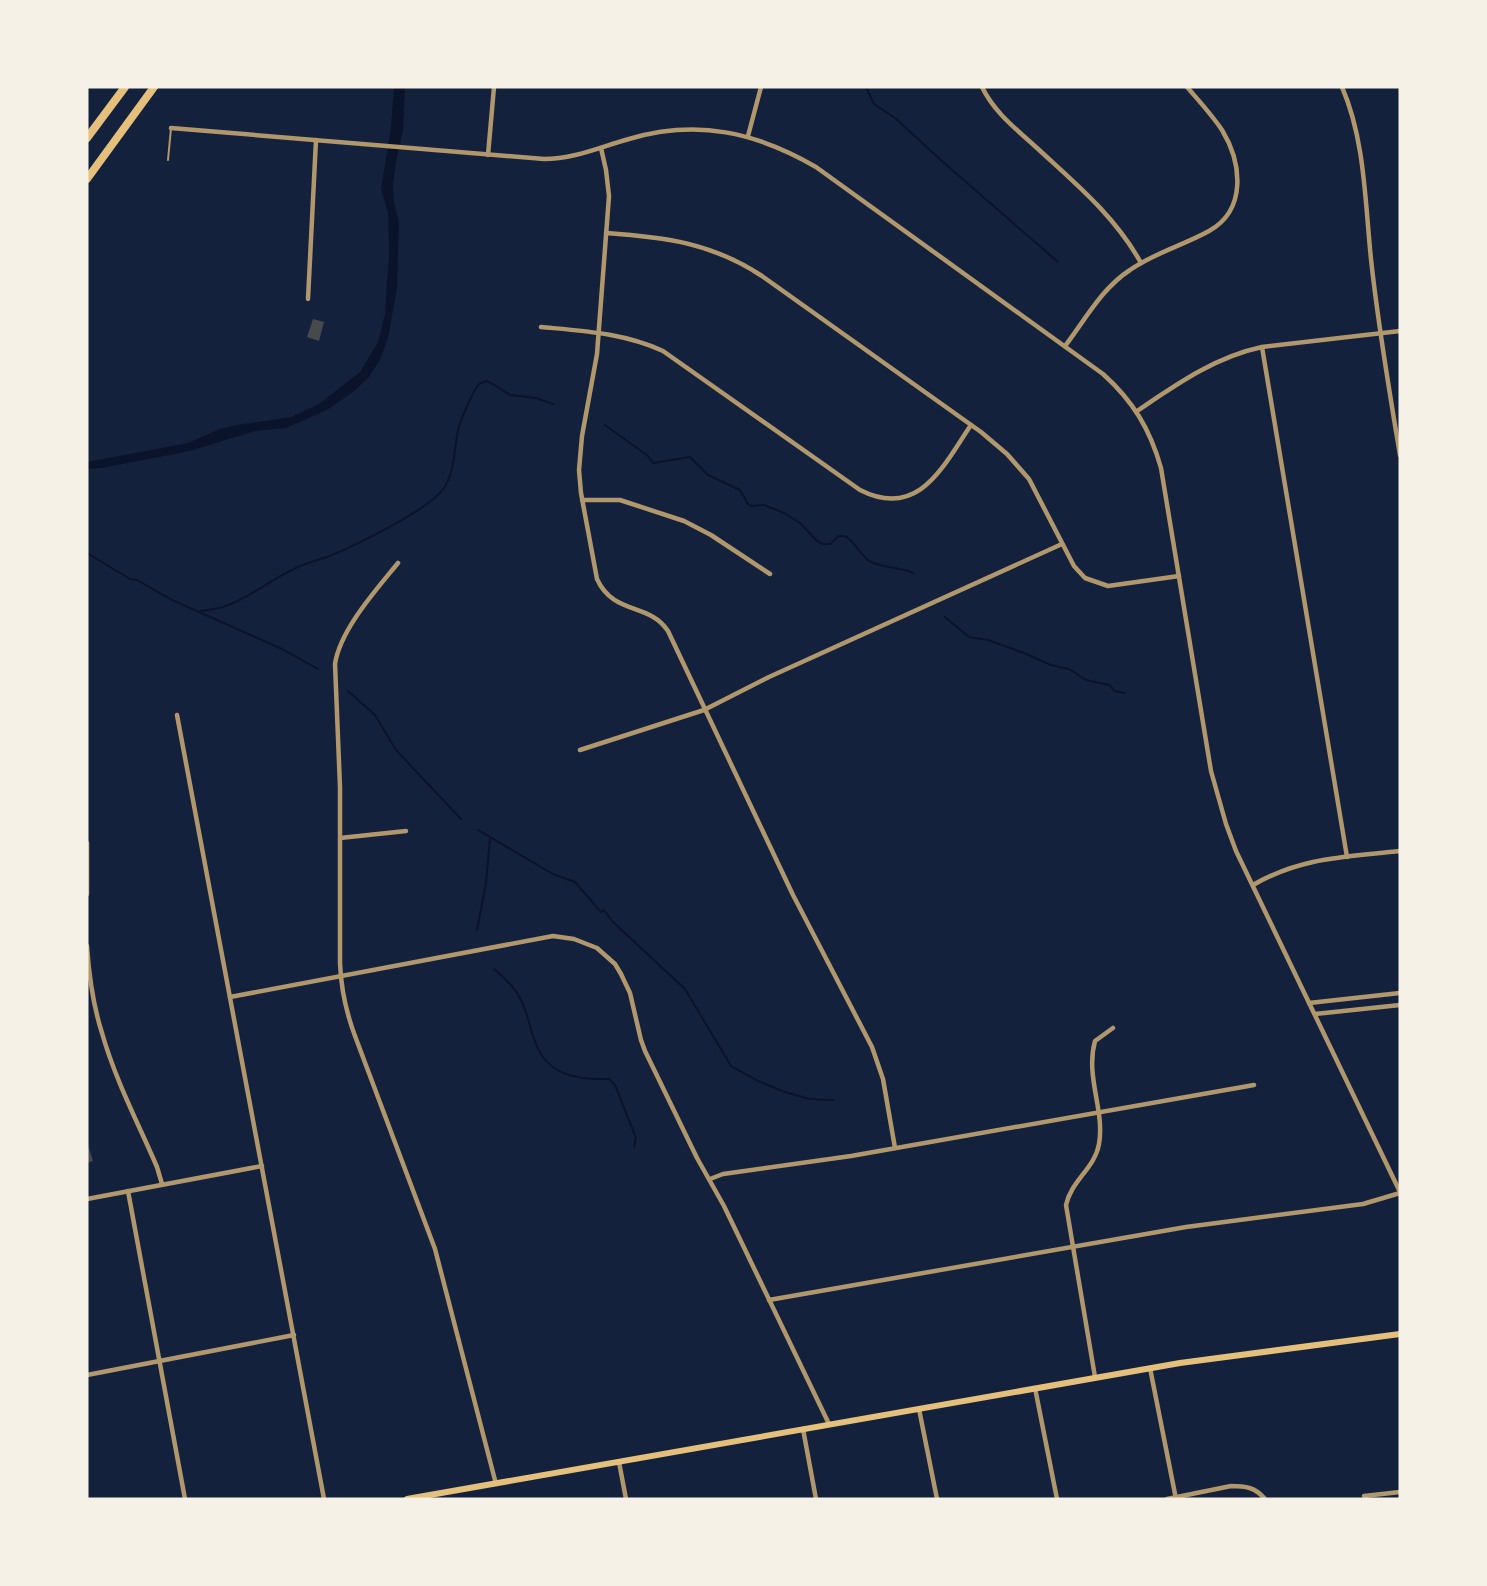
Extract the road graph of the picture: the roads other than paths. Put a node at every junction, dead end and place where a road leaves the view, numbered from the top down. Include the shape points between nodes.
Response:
1 (124, 87) edge
2 (154, 87) edge
3 (494, 87) edge
4 (761, 87) edge
5 (981, 87) edge
6 (1187, 87) edge
7 (1342, 87) edge
8 (171, 128) joint
9 (748, 136) junction
10 (87, 138) edge
11 (316, 140) junction
12 (601, 148) junction
13 (488, 155) junction
14 (168, 160) dead end
15 (87, 179) edge
16 (606, 233) junction
17 (1141, 263) junction
18 (308, 299) dead end
19 (541, 327) dead end
20 (1400, 331) edge
21 (598, 332) junction
22 (1380, 333) junction
23 (1065, 346) junction
24 (1262, 346) junction
25 (1137, 411) junction
26 (971, 425) junction
27 (1400, 455) edge
28 (582, 500) junction
29 (1062, 544) junction
30 (398, 563) dead end
31 (770, 574) dead end
32 (1179, 576) junction
33 (704, 710) junction
34 (177, 715) dead end
35 (580, 750) dead end
36 (406, 831) dead end
37 (340, 838) junction
38 (87, 843) edge
39 (1400, 851) edge
40 (1347, 857) junction
41 (1253, 885) junction
42 (87, 894) edge
43 (87, 946) edge
44 (340, 978) junction
45 (1400, 993) edge
46 (230, 997) junction
47 (1309, 1003) junction
48 (1400, 1005) edge
49 (1315, 1014) junction
50 (1113, 1028) dead end
51 (1254, 1085) dead end
52 (1097, 1113) junction
53 (896, 1148) junction
54 (262, 1166) junction
55 (710, 1179) junction
56 (162, 1184) junction
57 (128, 1191) junction
58 (1400, 1192) edge
59 (87, 1199) edge
60 (1073, 1247) junction
61 (769, 1300) junction
62 (1400, 1334) edge
63 (294, 1335) junction
64 (159, 1361) junction
65 (1150, 1368) junction
66 (87, 1375) edge
67 (1095, 1377) junction
68 (1035, 1388) junction
69 (919, 1409) junction
70 (829, 1424) junction
71 (803, 1429) junction
72 (619, 1462) junction
73 (496, 1484) junction
74 (1400, 1492) edge
75 (1364, 1496) dead end
76 (1176, 1498) edge
77 (185, 1499) edge
78 (324, 1499) edge
79 (407, 1499) edge
80 (626, 1499) edge
81 (816, 1499) edge
82 (937, 1499) edge
83 (1056, 1499) edge
84 (1167, 1499) edge
85 (1264, 1499) edge

1 - 10 highway
2 - 15 highway
3 - 13 street
4 - 9 street
5 - 17 street via 998,111 1103,209
6 - 17 street via 1227,140 1237,170 1237,193 1220,224
7 - 22 street via 1359,152
8 - 11 street
8 - 14 lane
9 - 12 street via 672,130
9 - 23 street via 816,167
11 - 13 street
11 - 18 street
12 - 13 street via 560,159
12 - 16 street via 609,196
16 - 21 street
16 - 26 street via 672,239 732,259 762,276
17 - 23 street via 1109,288
19 - 21 street
20 - 22 street
21 - 26 street via 631,338 663,351 860,490 876,497 898,499 923,489 936,477
21 - 28 street via 580,450
22 - 24 street
22 - 27 street
23 - 25 street via 1118,387
24 - 25 street via 1215,361
24 - 40 street
25 - 32 street via 1161,468
26 - 29 street via 1007,454 1029,479
28 - 31 street via 620,500 684,521
28 - 33 street via 601,588 613,600 653,616 665,627
29 - 32 street via 1077,571 1098,584 1119,586
29 - 33 street
30 - 37 street via 344,635 336,652
32 - 41 street via 1215,787 1226,824
33 - 35 street
33 - 53 street via 793,896 872,1047 883,1079
34 - 46 street
36 - 37 street
37 - 44 street
38 - 42 street
39 - 40 street
40 - 41 street via 1295,865
41 - 47 street
43 - 56 street via 102,1034
44 - 46 street
44 - 55 street via 553,936 583,942 606,955 626,982 645,1052
44 - 73 street via 348,1018 435,1249
45 - 47 street
46 - 54 street
47 - 49 street
48 - 49 street
49 - 58 street
50 - 52 street via 1097,1039 1094,1047 1092,1076
51 - 52 street
52 - 53 street
52 - 60 street via 1097,1153 1071,1188 1066,1204
53 - 55 street
54 - 56 street
54 - 63 street
55 - 61 street
56 - 57 street
57 - 59 street
57 - 64 street
58 - 60 street via 1363,1204 1186,1227
60 - 61 street
60 - 67 street
61 - 70 street
62 - 65 main road
63 - 64 street
63 - 78 street
64 - 66 street
64 - 77 street
65 - 67 main road
65 - 76 street
67 - 68 main road
68 - 69 main road
68 - 83 street
69 - 70 main road
69 - 82 street
70 - 71 main road
71 - 72 main road
71 - 81 street
72 - 73 main road
72 - 80 street
73 - 79 main road
74 - 75 street
76 - 84 street
76 - 85 street via 1241,1486 1253,1488

